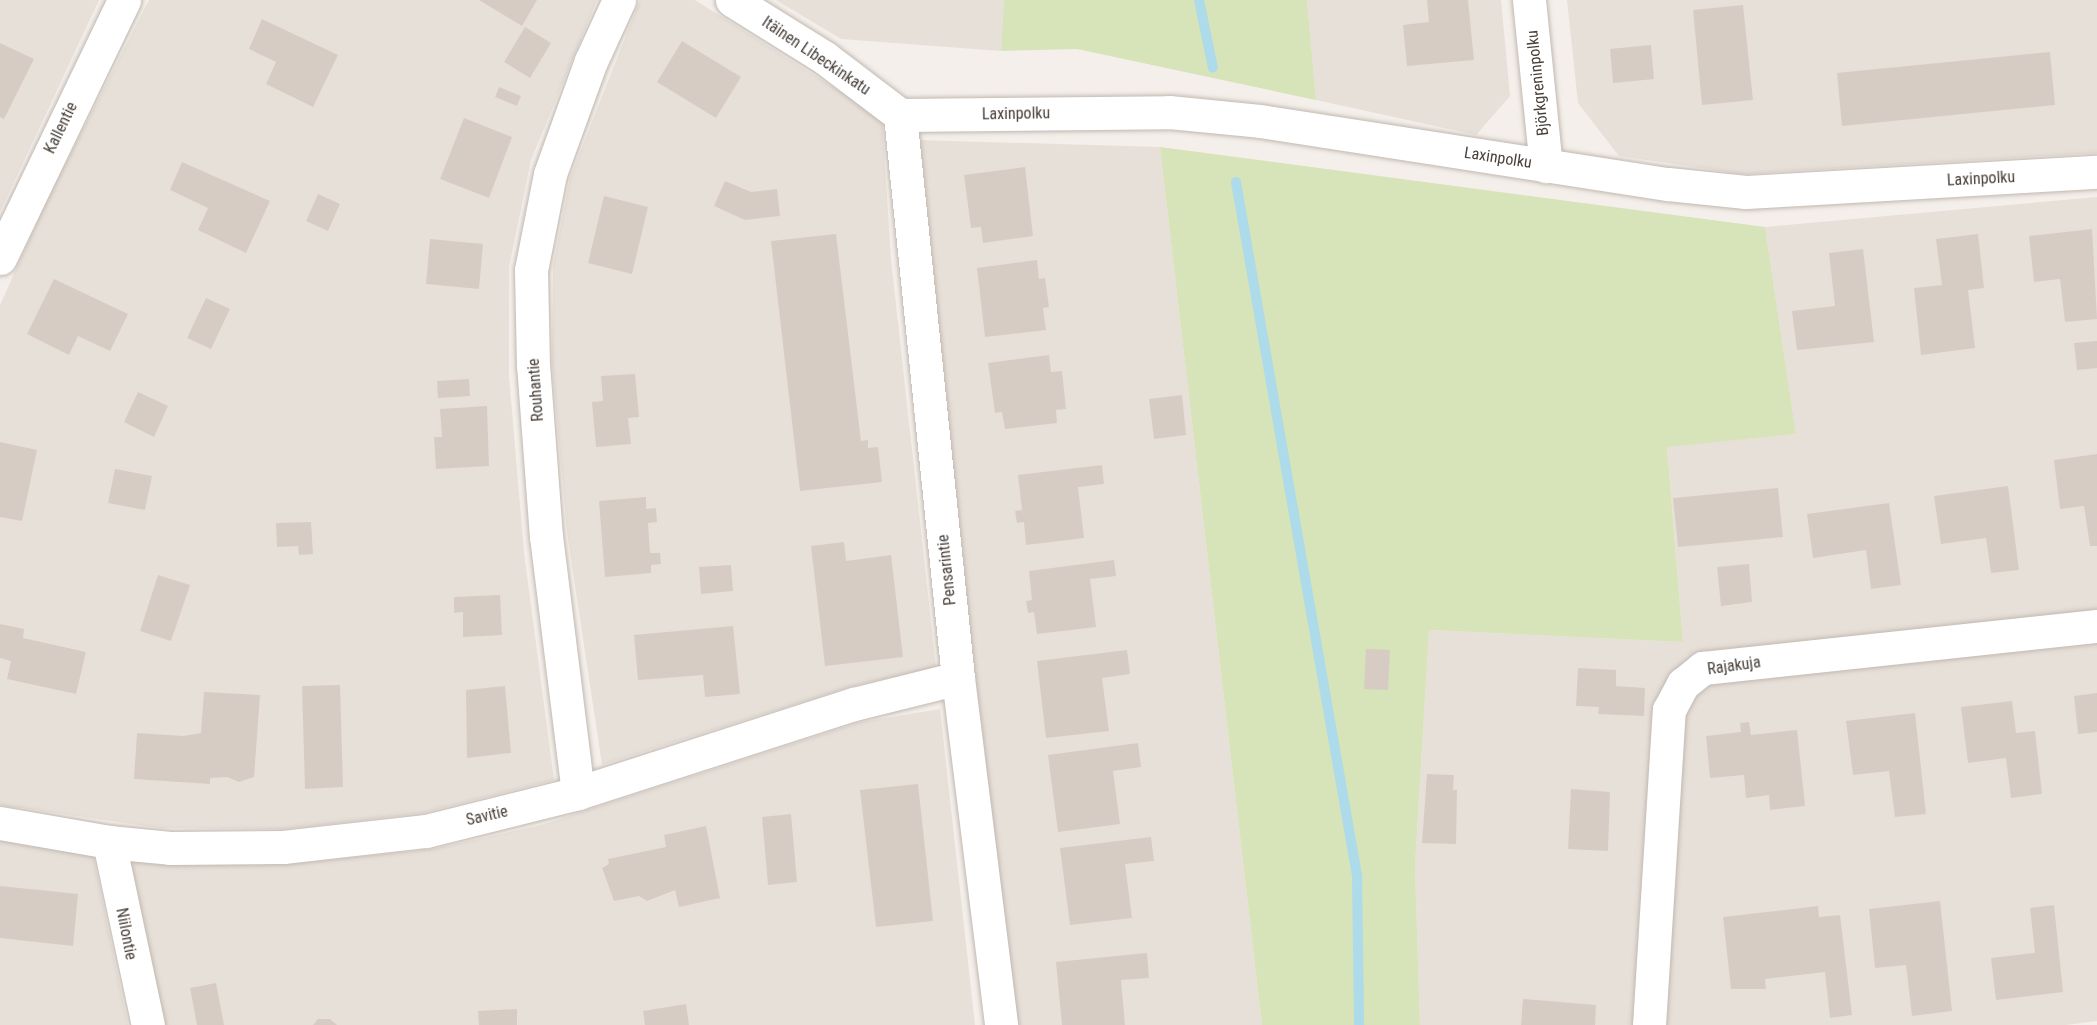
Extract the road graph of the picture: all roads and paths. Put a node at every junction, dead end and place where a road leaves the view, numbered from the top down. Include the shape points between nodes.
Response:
1 (124, 0) edge
2 (619, 0) edge
3 (732, 0) edge
4 (1529, 0) edge
5 (900, 115) junction
6 (1546, 166) junction
7 (2097, 172) edge
8 (0, 258) edge
9 (2097, 626) edge
10 (958, 678) junction
11 (578, 794) junction
12 (0, 823) edge
13 (109, 842) junction
14 (148, 1025) edge
15 (1001, 1025) edge
16 (1649, 1025) edge

1 - 8 street, Kallentie
2 - 11 street, Rouhantie via 591,61 550,174 531,270 533,366 546,537
3 - 5 street, Itäinen Libeckinkatu via 825,58
4 - 6 street, Björkgreninpolku
5 - 6 street, Laxinpolku via 1169,112 1260,121
5 - 10 street, Pensarintie
6 - 7 street, Laxinpolku via 1746,192
9 - 16 street, Rajakuja via 1703,668 1683,684 1669,710
10 - 11 street, Savitie via 854,704
10 - 15 street, Pensarintie
11 - 13 street, Savitie via 426,831 283,847 170,848
12 - 13 street, Savitie
13 - 14 street, Niilontie

